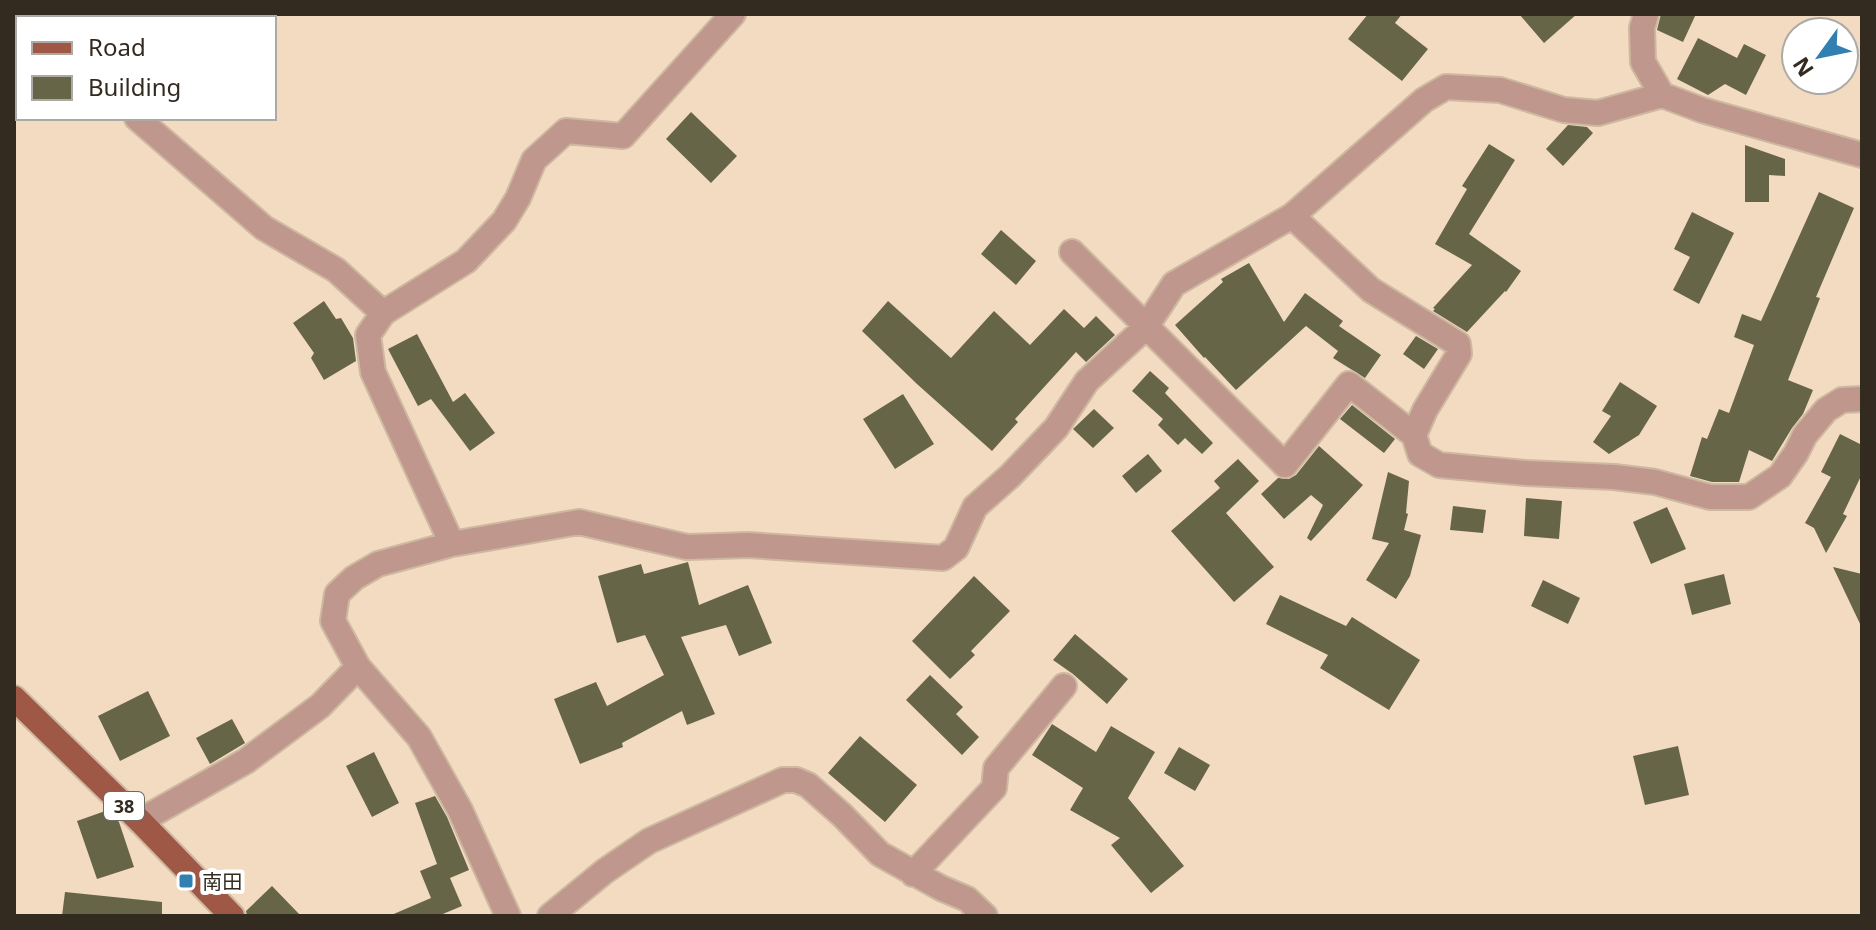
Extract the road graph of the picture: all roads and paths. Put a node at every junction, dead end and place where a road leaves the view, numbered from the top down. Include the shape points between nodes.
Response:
1 (733, 14) edge
2 (1646, 14) edge
3 (1662, 95) junction
4 (139, 120) edge
5 (1862, 155) edge
6 (1292, 216) junction
7 (1072, 252) dead end
8 (383, 313) junction
9 (1146, 327) junction
10 (1862, 399) edge
11 (1414, 435) junction
12 (452, 544) junction
13 (358, 667) junction
14 (1064, 686) dead end
15 (14, 698) edge
16 (140, 821) junction
17 (913, 874) junction
18 (232, 916) edge
19 (508, 916) edge
20 (550, 916) edge
21 (985, 916) edge

1 - 8 street via 623,136 566,131 534,160 504,221 466,261
2 - 3 street via 1643,62
3 - 5 street
3 - 6 street via 1598,113 1564,110 1500,90 1446,87 1424,100
4 - 8 street via 264,228 336,270
6 - 9 street via 1174,284
6 - 11 street via 1371,290 1458,344 1459,354
7 - 9 street
8 - 12 street via 368,335 373,372
9 - 11 street via 1285,465 1349,384
9 - 12 street via 1087,381 1056,428 975,507 956,548 943,558 748,545 687,547 579,522
10 - 11 street via 1842,400 1826,410 1780,476 1749,497 1710,497 1614,477 1439,465 1420,454
12 - 13 street via 378,564 337,594 333,621
13 - 16 street via 320,706 246,761
13 - 19 street via 419,737 460,810
14 - 17 street via 996,768 994,788
15 - 16 main road, 38
16 - 18 main road, 38
17 - 20 street via 880,854 808,785 783,780 649,841
17 - 21 street via 967,899

